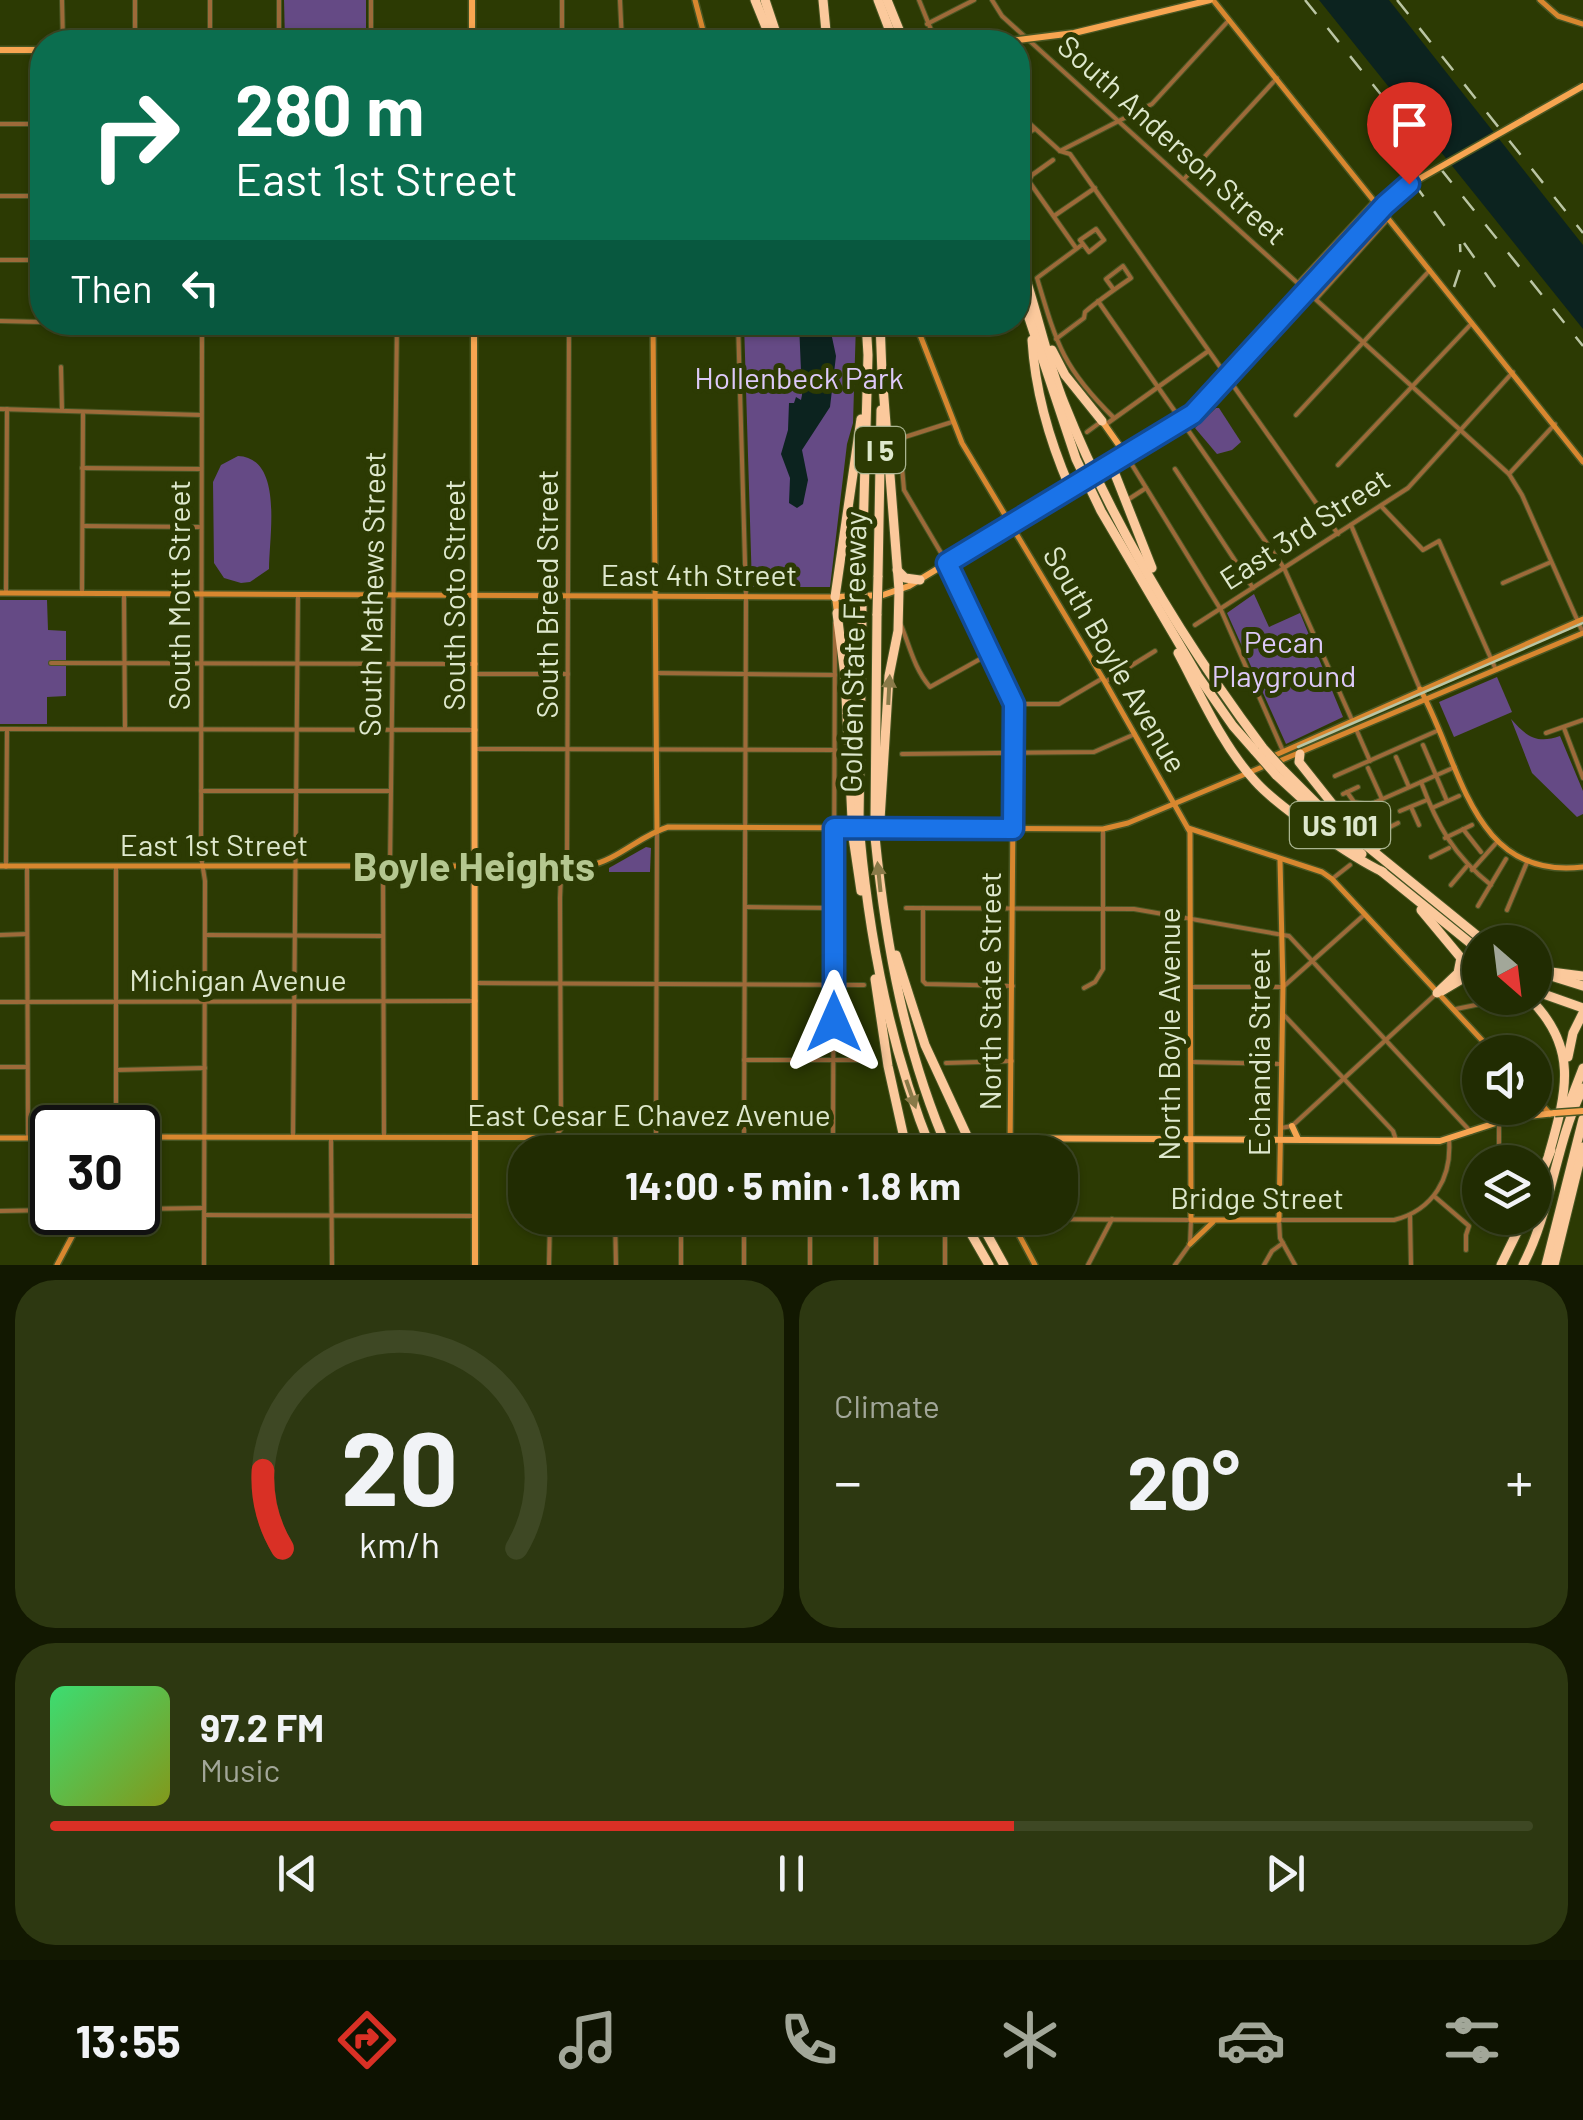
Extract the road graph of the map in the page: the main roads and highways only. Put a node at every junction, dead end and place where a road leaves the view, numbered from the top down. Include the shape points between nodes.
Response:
1 (472, 0) edge
2 (695, 0) edge
3 (754, 0) edge
4 (766, 0) edge
5 (823, 0) edge
6 (878, 0) edge
7 (887, 0) edge
8 (1212, 0) edge
9 (1543, 1) edge
10 (1583, 24) edge
11 (472, 30) edge
12 (703, 30) edge
13 (770, 30) edge
14 (773, 30) edge
15 (827, 30) edge
16 (889, 30) edge
17 (899, 30) edge
18 (1030, 38) edge
19 (0, 50) edge
20 (30, 50) edge
21 (1583, 86) edge
22 (1030, 287) edge
23 (1030, 292) edge
24 (1030, 324) edge
25 (1031, 327) junction
26 (474, 335) edge
27 (653, 335) edge
28 (866, 335) edge
29 (881, 335) edge
30 (920, 335) edge
31 (882, 372) junction
32 (866, 407) junction
33 (1104, 423) joint
34 (1126, 455) junction
35 (1582, 460) edge
36 (1108, 466) junction
37 (1073, 487) junction
38 (1010, 524) junction
39 (947, 563) junction
40 (897, 570) junction
41 (920, 580) junction
42 (899, 590) junction
43 (1159, 590) junction
44 (3, 594) edge
45 (475, 595) junction
46 (656, 596) junction
47 (835, 596) junction
48 (837, 613) joint
49 (1580, 620) edge
50 (1583, 633) edge
51 (1174, 634) junction
52 (1420, 690) junction
53 (1426, 698) junction
54 (1259, 750) junction
55 (1300, 754) junction
56 (1247, 772) junction
57 (1279, 772) junction
58 (1174, 802) junction
59 (856, 819) junction
60 (878, 820) junction
61 (1188, 828) junction
62 (1013, 829) junction
63 (657, 831) junction
64 (1280, 860) junction
65 (3, 866) edge
66 (476, 866) junction
67 (1583, 867) edge
68 (1383, 872) junction
69 (1402, 875) junction
70 (1411, 895) junction
71 (882, 909) junction
72 (1463, 925) edge
73 (1462, 939) edge
74 (876, 966) junction
75 (1552, 972) edge
76 (1552, 975) edge
77 (1583, 976) edge
78 (1462, 979) edge
79 (1583, 986) edge
80 (1437, 993) junction
81 (1552, 998) edge
82 (1580, 1009) edge
83 (1544, 1015) edge
84 (1476, 1035) edge
85 (1583, 1068) edge
86 (1567, 1079) junction
87 (1583, 1088) edge
88 (1583, 1111) edge
89 (1552, 1113) edge
90 (1583, 1119) edge
91 (1490, 1125) edge
92 (1292, 1126) road end
93 (903, 1135) edge
94 (926, 1135) edge
95 (943, 1135) edge
96 (967, 1135) edge
97 (1011, 1135) edge
98 (476, 1136) junction
99 (508, 1136) edge
100 (0, 1138) edge
101 (30, 1138) edge
102 (160, 1138) edge
103 (1078, 1139) edge
104 (1190, 1140) junction
105 (1281, 1140) junction
106 (1298, 1140) junction
107 (1551, 1145) edge
108 (1552, 1146) edge
109 (1583, 1147) edge
110 (1191, 1220) joint
111 (1215, 1220) junction
112 (1280, 1220) joint
113 (73, 1235) edge
114 (972, 1235) edge
115 (988, 1235) edge
116 (1019, 1235) edge
117 (1516, 1235) edge
118 (1190, 1244) road end
119 (1524, 1264) edge
120 (58, 1265) edge
121 (475, 1265) edge
122 (988, 1265) edge
123 (1006, 1265) edge
124 (1035, 1265) edge
125 (1501, 1265) edge
126 (1550, 1265) edge

1 - 11 main road
2 - 12 main road
3 - 13 highway
4 - 14 highway
5 - 15 highway
6 - 16 highway
7 - 17 highway
8 - 18 main road, bridge
8 - 35 main road
9 - 10 main road via 1558,16
19 - 20 main road
21 - 34 main road, East 4th Street, bridge via 1406,187 1182,422
22 - 33 highway via 1065,376
23 - 43 highway, US 101 via 1085,455
24 - 25 highway, US 101
25 - 37 highway via 1038,388 1055,452
25 - 51 highway, US 101 via 1076,460
26 - 45 main road, South Soto Street
27 - 46 main road
28 - 32 highway, Golden State Freeway / I 5
29 - 31 highway, Golden State Freeway / I 5
30 - 38 main road, South Boyle Avenue via 952,422
31 - 40 highway
31 - 60 highway, Golden State Freeway / I 5, bridge
32 - 47 highway
32 - 59 highway, Golden State Freeway / I 5, bridge
33 - 34 main road
34 - 36 main road, East 4th Street
36 - 37 main road, East 4th Street, bridge
36 - 43 highway
37 - 38 main road, East 4th Street
38 - 39 main road, East 4th Street
38 - 58 main road, South Boyle Avenue
39 - 41 main road, East 4th Street
39 - 62 main road, North State Street via 1014,704
40 - 41 highway
40 - 42 highway
41 - 42 main road, East 4th Street
42 - 47 main road, East 4th Street
60 -> 42 highway
43 - 54 highway, US 101
44 - 45 main road, East 4th Street
45 - 46 main road, East 4th Street
45 - 66 main road, South Soto Street
46 - 47 main road, East 4th Street
46 - 63 main road
47 - 48 main road
48 - 59 highway
49 - 52 main road, East 1st Street
50 - 53 main road, East 1st Street
51 - 54 highway, US 101 via 1232,726
51 - 56 highway via 1178,654
52 - 53 main road
52 - 56 main road, East 1st Street
53 - 55 main road, East 1st Street
53 - 67 main road via 1480,822 1498,842 1546,867
54 - 57 highway, US 101, bridge
55 - 56 main road, East 1st Street
55 - 69 highway via 1300,764 1334,806
56 - 58 main road, East 1st Street
56 - 68 highway via 1284,806
57 - 68 highway, US 101
57 - 69 highway, US 101
58 - 61 main road, North Boyle Avenue
58 - 62 main road, East 1st Street via 1103,829
59 - 74 highway, Golden State Freeway / I 5, bridge
71 -> 60 highway, Golden State Freeway / I 5, bridge
61 - 64 main road
61 - 104 main road, North Boyle Avenue
62 - 63 main road, East 1st Street
62 - 97 main road, North State Street
63 - 66 main road, East 1st Street via 603,862
64 - 80 main road via 1332,879
64 - 105 main road, Echandia Street
65 - 66 main road, East 1st Street
66 - 98 main road, South Soto Street
68 - 70 highway, US 101
69 - 72 highway, US 101
70 - 73 highway, US 101
70 - 80 highway via 1461,958 1458,973
71 - 95 highway, Golden State Freeway / I 5 via 914,1057
71 - 96 highway via 909,1002
74 - 93 highway via 884,1047
74 -> 94 highway, Golden State Freeway / I 5
75 - 77 highway
76 - 79 highway
78 - 80 highway
80 - 84 main road
81 - 82 highway
82 - 86 highway
83 - 86 highway via 1558,1037
85 - 108 highway
86 - 107 highway
87 - 119 highway
88 - 89 main road, East Cesar E Chavez Avenue, bridge
90 - 126 highway
91 - 106 main road, East Cesar E Chavez Avenue via 1449,1139
92 - 106 main road
98 - 99 main road, East Cesar E Chavez Avenue
98 - 102 main road, East Cesar E Chavez Avenue
98 - 121 main road, South Soto Street
100 - 101 main road
103 - 104 main road, East Cesar E Chavez Avenue
104 - 105 main road, East Cesar E Chavez Avenue
104 - 110 main road, North Boyle Avenue
105 - 106 main road, East Cesar E Chavez Avenue
105 - 112 main road, Echandia Street
109 - 126 highway
110 - 111 main road, Bridge Street
111 - 112 main road, Bridge Street
111 - 118 main road
113 - 120 main road
114 - 122 highway
115 - 123 highway
116 - 124 main road
117 - 125 highway

